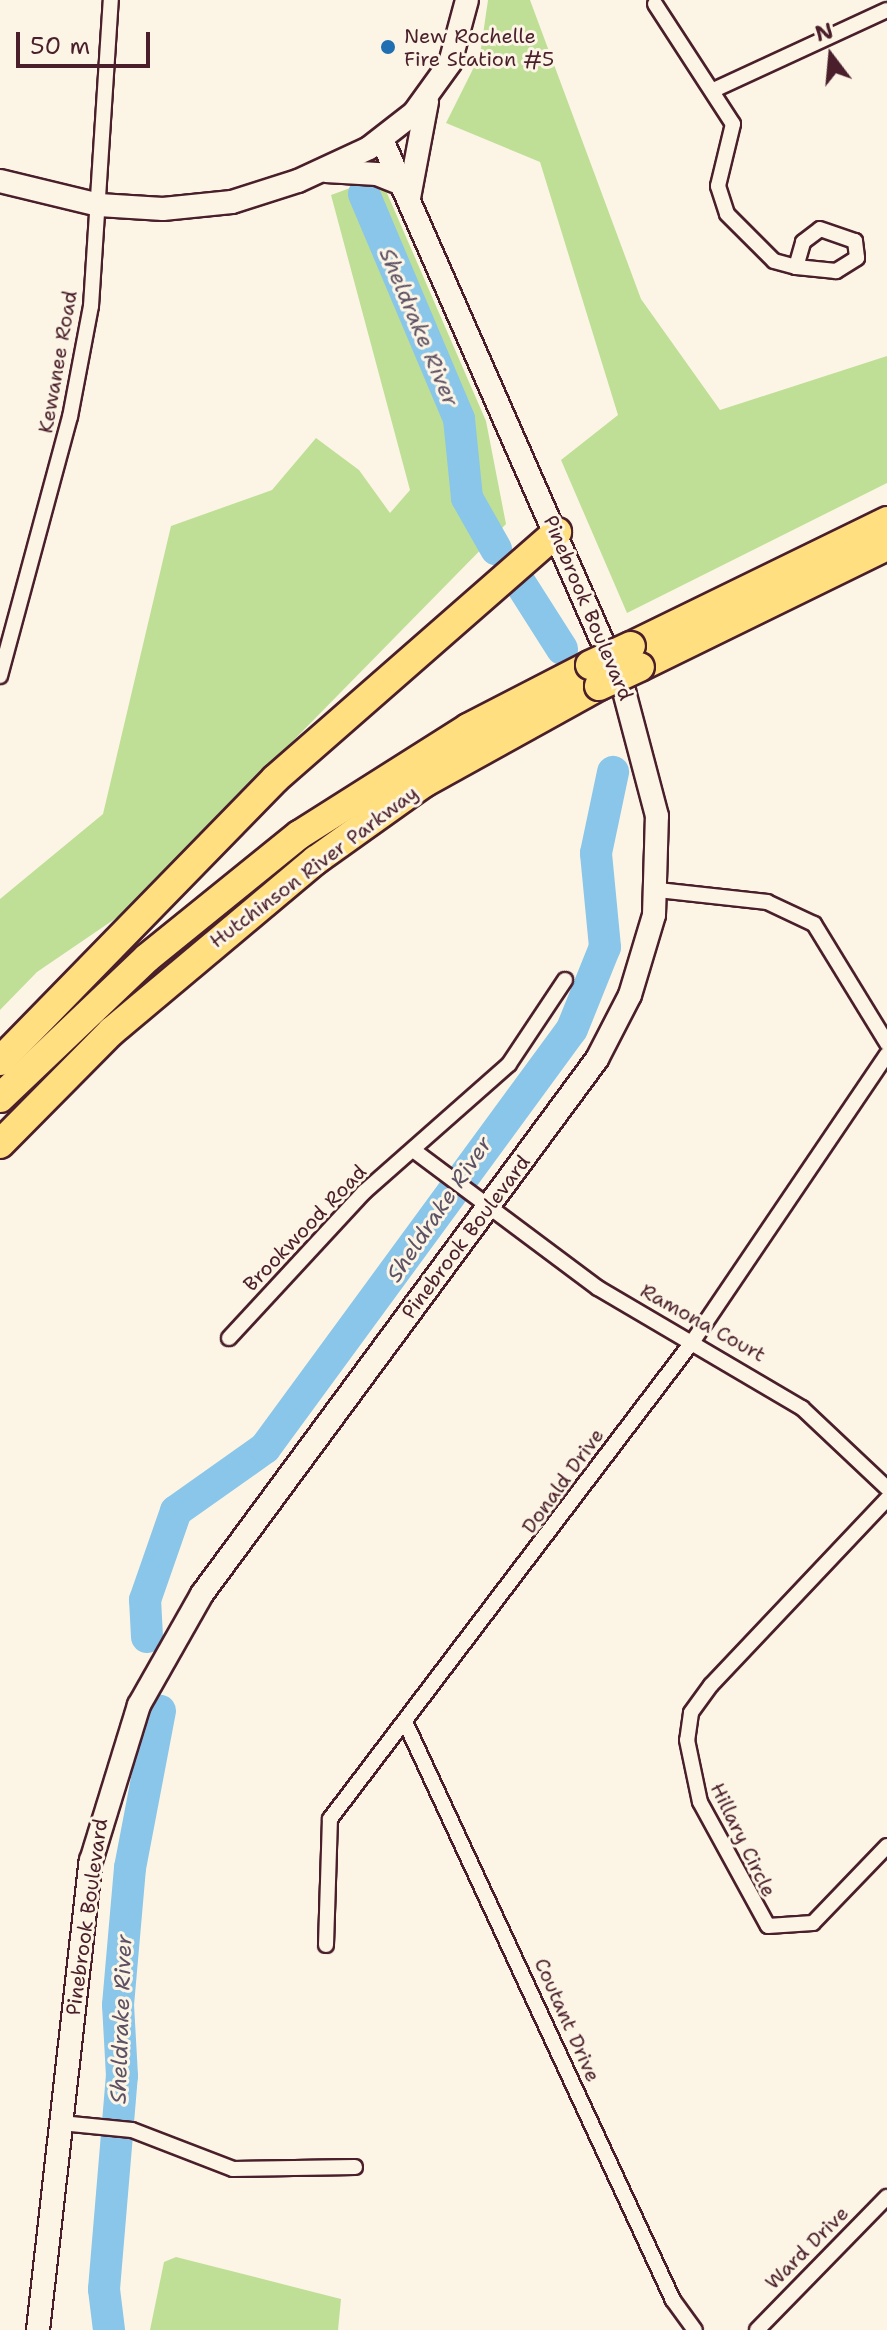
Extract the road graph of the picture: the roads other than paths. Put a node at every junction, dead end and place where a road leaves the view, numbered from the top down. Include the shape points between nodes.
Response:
1 (111, 0) edge
2 (467, 0) edge
3 (655, 4) dead end
4 (887, 10) edge
5 (716, 89) junction
6 (428, 97) junction
7 (382, 140) junction
8 (321, 171) junction
9 (0, 181) edge
10 (406, 191) junction
11 (99, 205) junction
12 (796, 267) dead end
13 (887, 521) edge
14 (557, 532) junction
15 (887, 546) edge
16 (635, 656) junction
17 (595, 675) junction
18 (0, 676) edge
19 (658, 890) junction
20 (565, 980) dead end
21 (887, 1043) edge
22 (887, 1054) edge
23 (0, 1061) edge
24 (0, 1098) edge
25 (0, 1144) edge
26 (416, 1152) junction
27 (488, 1207) junction
28 (229, 1338) dead end
29 (693, 1341) junction
30 (887, 1488) edge
31 (887, 1499) edge
32 (406, 1724) junction
33 (887, 1846) edge
34 (326, 1945) dead end
35 (61, 2123) junction
36 (355, 2167) dead end
37 (887, 2197) edge
38 (38, 2330) edge
39 (695, 2330) edge
40 (757, 2330) edge

1 - 11 street, Kewanee Road
2 - 6 street via 458,42
3 - 5 street
4 - 5 street
5 - 12 street via 733,124 718,186 727,214 774,261
6 - 7 street
6 - 10 street
7 - 8 street
7 - 10 street, Pinebrook Boulevard
8 - 10 street via 377,174
8 - 11 street via 210,206
9 - 11 street
10 - 14 street, Pinebrook Boulevard
11 - 18 street, Kewanee Road via 91,306 70,417
13 - 16 highway, Hutchinson River Parkway
14 - 19 street, Pinebrook Boulevard via 645,754 657,816
14 - 23 highway via 275,779
15 - 16 highway, Hutchinson River Parkway
16 - 17 highway, Hutchinson River Parkway, bridge
17 - 24 highway, Hutchinson River Parkway via 461,732 299,835 147,958
17 - 25 highway, Hutchinson River Parkway via 424,783 316,860 122,1022
19 - 21 street via 767,902 814,924
19 - 27 street, Pinebrook Boulevard via 641,968 609,1040
20 - 26 street, Brookwood Road via 542,1005 525,1047
22 - 29 street, Donald Drive
26 - 27 street
26 - 28 street, Brookwood Road via 364,1192
27 - 29 street, Ramona Court via 598,1288
27 - 35 street, Pinebrook Boulevard via 202,1594 156,1669 99,1823
29 - 30 street, Ramona Court via 802,1408
29 - 32 street, Donald Drive
31 - 33 street, Hillary Circle via 711,1685 691,1713 687,1740 700,1802 768,1926 813,1923
32 - 34 street, Donald Drive via 330,1819
32 - 39 street, Coutant Drive via 673,2300
35 - 36 street via 132,2130 233,2169
35 - 38 street, Pinebrook Boulevard
37 - 40 street, Ward Drive

